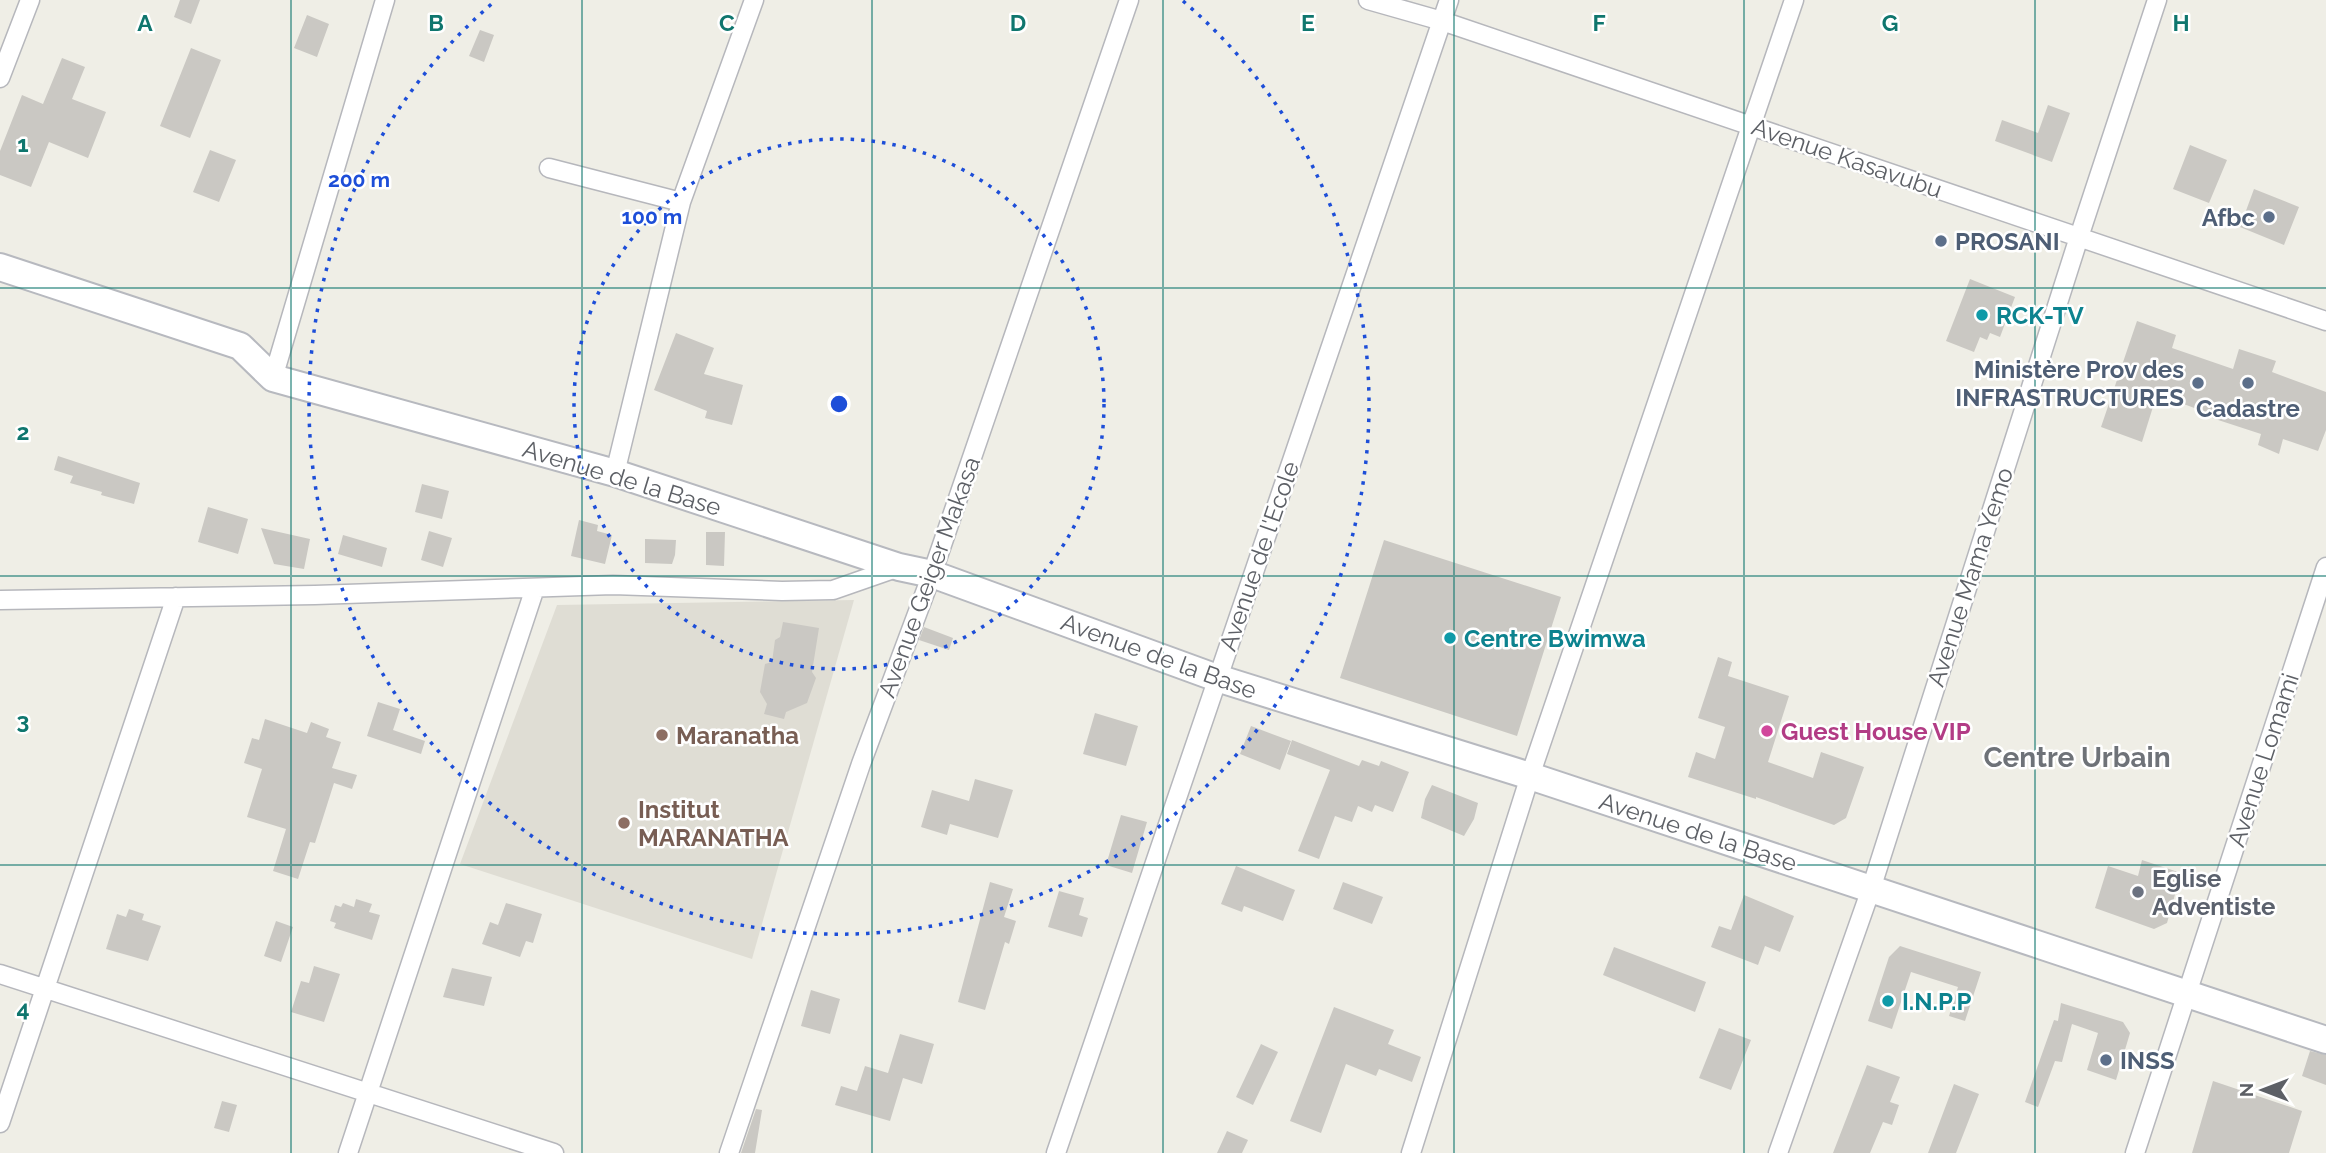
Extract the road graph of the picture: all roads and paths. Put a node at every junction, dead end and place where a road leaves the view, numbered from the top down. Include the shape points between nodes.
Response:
1 (30, 0) edge
2 (385, 0) edge
3 (754, 0) edge
4 (1129, 0) edge
5 (1368, 0) edge
6 (1449, 0) edge
7 (1794, 0) edge
8 (2157, 0) edge
9 (1442, 21) junction
10 (0, 78) edge
11 (1750, 125) junction
12 (550, 168) dead end
13 (681, 202) junction
14 (2079, 237) junction
15 (0, 267) edge
16 (2326, 321) edge
17 (273, 378) junction
18 (615, 473) junction
19 (2326, 566) edge
20 (899, 567) junction
21 (932, 574) junction
22 (534, 588) junction
23 (176, 597) junction
24 (0, 600) edge
25 (1217, 678) junction
26 (1530, 776) junction
27 (1871, 889) junction
28 (0, 974) edge
29 (45, 989) junction
30 (2186, 993) junction
31 (2326, 1040) edge
32 (368, 1093) junction
33 (0, 1123) edge
34 (348, 1153) edge
35 (554, 1153) edge
36 (729, 1153) edge
37 (1056, 1153) edge
38 (1410, 1153) edge
39 (1778, 1153) edge
40 (2135, 1153) edge

1 - 10 street
2 - 17 street
3 - 13 street
4 - 21 street, Avenue Geiger Makasa
5 - 9 street, Avenue Kasavubu
6 - 9 street, Avenue de l'Ecole
7 - 11 street
8 - 14 street, Avenue Mama Yemo
9 - 11 street, Avenue Kasavubu
9 - 25 street, Avenue de l'Ecole
11 - 14 street, Avenue Kasavubu
11 - 26 street
12 - 13 street
13 - 18 street
14 - 16 street, Avenue Kasavubu
14 - 27 street, Avenue Mama Yemo
15 - 17 main road, Avenue de la Base via 240,346
17 - 18 main road, Avenue de la Base
18 - 20 main road, Avenue de la Base
19 - 30 street, Avenue Lomami
20 - 21 main road, Avenue de la Base
20 - 22 street via 833,590 613,585
21 - 25 main road, Avenue de la Base
21 - 36 street, Avenue Geiger Makasa
22 - 23 street
22 - 32 street
23 - 24 street
23 - 29 street
25 - 26 main road, Avenue de la Base
25 - 37 street, Avenue de l'Ecole
26 - 27 main road, Avenue de la Base
26 - 38 street
27 - 30 main road, Avenue de la Base
27 - 39 street, Avenue Mama Yemo
28 - 29 street
29 - 32 street
29 - 33 street
30 - 31 main road, Avenue de la Base
30 - 40 street, Avenue Lomami
32 - 34 street
32 - 35 street

